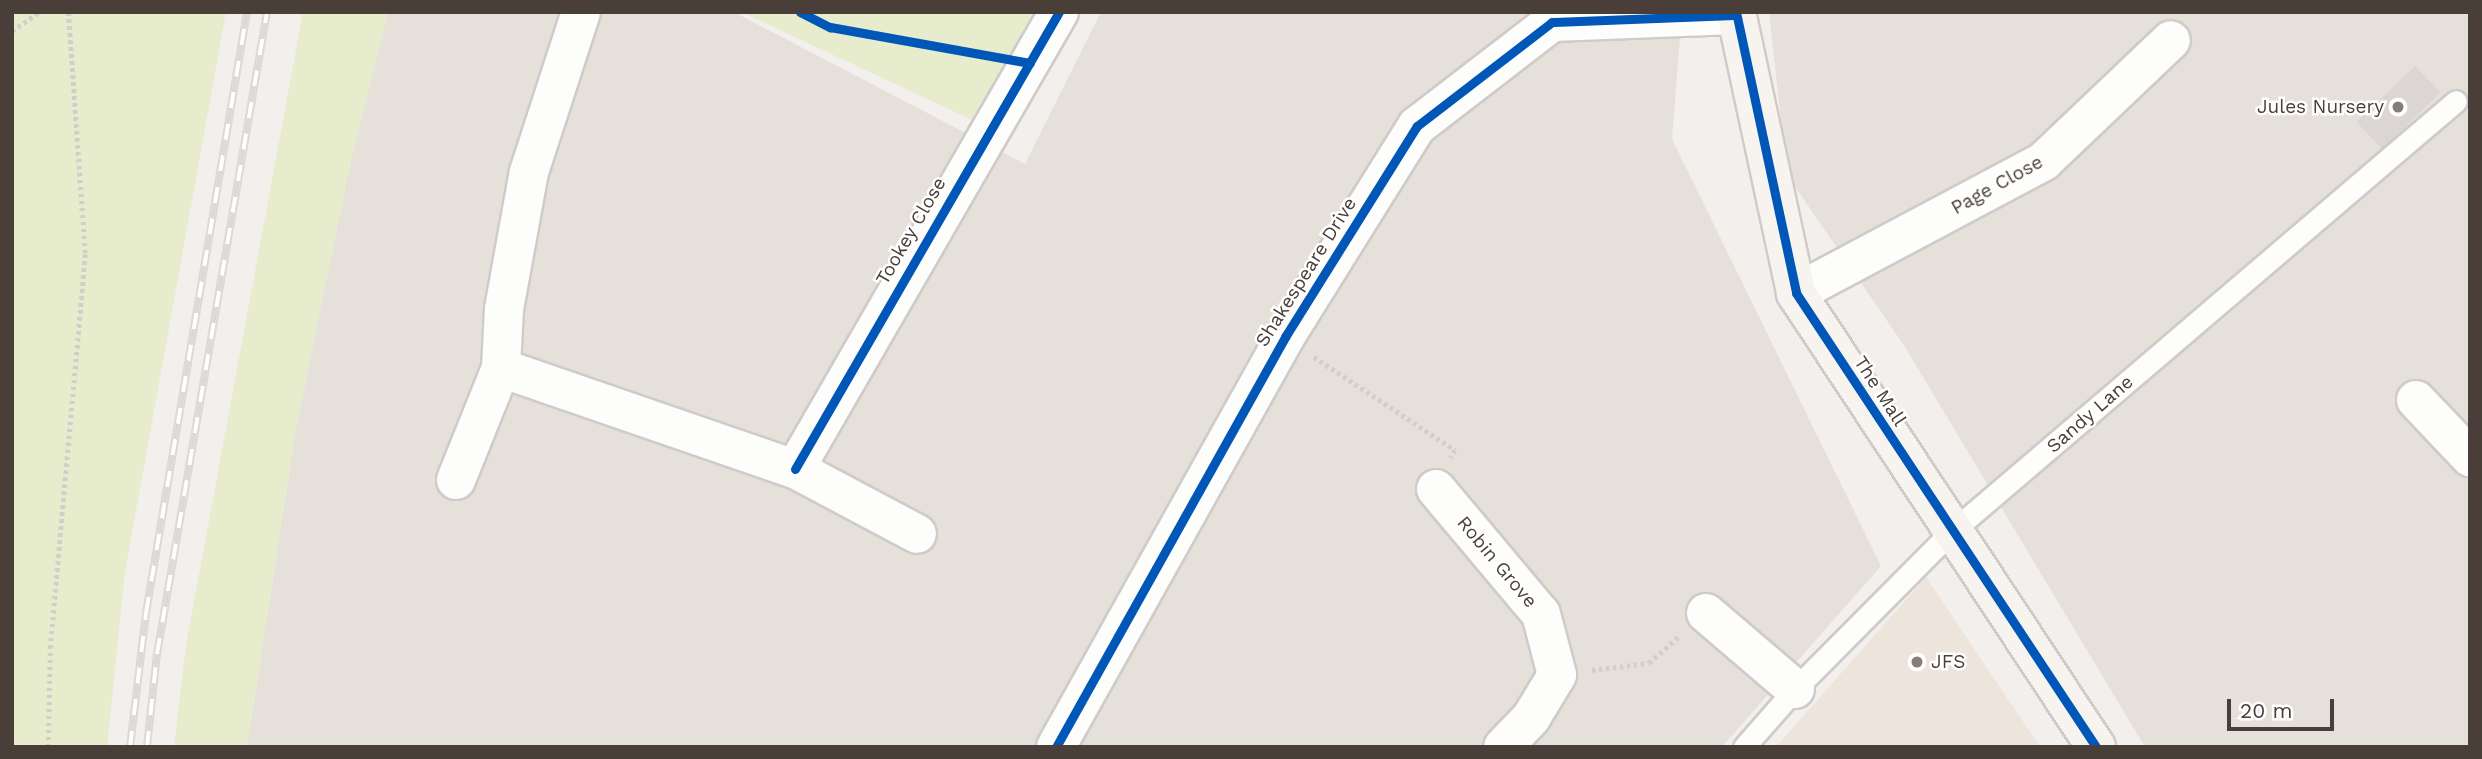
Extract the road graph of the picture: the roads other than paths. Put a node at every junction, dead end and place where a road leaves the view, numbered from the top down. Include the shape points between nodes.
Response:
1 (581, 12) edge
2 (1059, 12) edge
3 (1736, 14) edge
4 (1551, 17) edge
5 (2171, 40) dead end
6 (2456, 102) dead end
7 (1796, 293) junction
8 (500, 368) junction
9 (2416, 400) dead end
10 (2470, 457) edge
11 (795, 470) junction
12 (456, 480) dead end
13 (1436, 489) road end
14 (1950, 533) junction
15 (917, 534) dead end
16 (1706, 613) road end
17 (1794, 689) junction
18 (1056, 747) edge
19 (1503, 747) edge
20 (1744, 747) edge
21 (2096, 747) edge

1 - 8 street via 529,172 504,309
2 - 11 street, Tookey Close
3 - 4 street, Shakespeare Drive
3 - 7 street, The Mall
4 - 18 street, Shakespeare Drive via 1418,126 1284,337
5 - 7 street, Page Close via 2044,161
6 - 14 lane, Sandy Lane
7 - 14 street, The Mall
8 - 11 street
8 - 12 street
9 - 10 street
11 - 15 street
13 - 19 street, Robin Grove via 1541,614 1557,675 1531,718
14 - 17 lane, Sandy Lane
14 - 21 street, The Mall
16 - 17 street
17 - 20 lane, Sandy Lane

